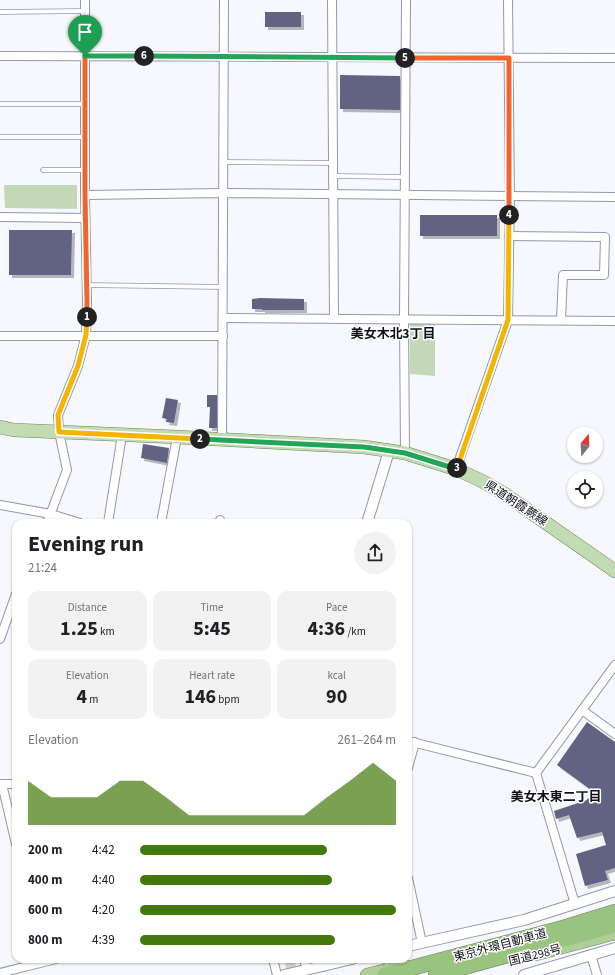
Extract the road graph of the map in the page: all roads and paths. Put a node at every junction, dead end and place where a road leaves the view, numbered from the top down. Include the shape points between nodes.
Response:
1 (85, 0) edge
2 (224, 0) edge
3 (332, 0) edge
4 (406, 0) edge
5 (508, 0) edge
6 (85, 11) junction
7 (0, 12) edge
8 (0, 56) edge
9 (85, 56) junction
10 (224, 57) junction
11 (332, 57) junction
12 (406, 58) junction
13 (509, 58) junction
14 (615, 58) edge
15 (0, 104) edge
16 (85, 104) junction
17 (0, 137) edge
18 (85, 137) junction
19 (223, 162) junction
20 (333, 163) junction
21 (43, 170) dead end
22 (85, 170) junction
23 (333, 176) junction
24 (405, 176) junction
25 (223, 193) junction
26 (85, 195) junction
27 (333, 196) junction
28 (405, 196) junction
29 (510, 197) junction
30 (615, 198) edge
31 (0, 217) edge
32 (85, 218) junction
33 (509, 236) junction
34 (87, 286) junction
35 (223, 287) junction
36 (223, 318) junction
37 (334, 318) junction
38 (404, 319) junction
39 (508, 320) junction
40 (561, 320) junction
41 (615, 321) edge
42 (86, 335) junction
43 (0, 336) edge
44 (223, 336) junction
45 (0, 428) edge
46 (59, 432) junction
47 (122, 435) junction
48 (177, 437) junction
49 (222, 440) junction
50 (389, 451) junction
51 (405, 453) junction
52 (456, 469) junction
53 (0, 505) edge
54 (51, 514) junction
55 (49, 519) edge
56 (67, 519) edge
57 (109, 519) edge
58 (162, 519) edge
59 (367, 519) edge
60 (614, 568) edge
61 (12, 603) edge
62 (3, 623) edge
63 (0, 639) edge
64 (615, 665) edge
65 (582, 710) junction
66 (615, 734) edge
67 (412, 741) edge
68 (536, 773) junction
69 (1, 784) edge
70 (12, 784) edge
71 (12, 828) edge
72 (615, 891) edge
73 (412, 897) edge
74 (575, 904) junction
75 (614, 907) edge
76 (615, 925) edge
77 (615, 934) edge
78 (422, 943) junction
79 (412, 945) edge
80 (568, 947) joint
81 (615, 948) edge
82 (591, 955) junction
83 (34, 963) edge
84 (274, 963) edge
85 (305, 963) edge
86 (336, 963) edge
87 (398, 963) edge
88 (411, 963) edge
89 (412, 963) edge
90 (404, 965) junction
91 (307, 970) junction
92 (0, 973) edge
93 (467, 973) edge
94 (277, 975) edge
95 (284, 975) edge
96 (367, 975) edge
97 (385, 975) edge
98 (436, 975) edge
99 (455, 975) edge
100 (524, 975) edge
101 (597, 975) edge

1 - 6 street
2 - 10 street
3 - 11 street
4 - 12 street
5 - 13 street
6 - 7 lane
6 - 9 street
8 - 9 street
9 - 10 street
9 - 16 street
10 - 11 street
10 - 19 street
11 - 12 street
11 - 20 street
12 - 13 street
12 - 24 street
13 - 14 street
13 - 29 street
15 - 16 lane
16 - 18 street
17 - 18 lane
18 - 22 street
19 - 20 lane
19 - 25 street
20 - 23 street
21 - 22 lane
22 - 26 street
23 - 24 lane
23 - 27 street
24 - 28 street
25 - 26 street
25 - 27 street
25 - 35 street
26 - 32 street
27 - 28 street
27 - 37 street
28 - 29 street
28 - 38 street
29 - 30 street
29 - 33 street
31 - 32 street
32 - 34 street
33 - 39 street
33 - 40 street via 606,237 604,275 563,275
34 - 35 lane
34 - 42 street
35 - 36 street
36 - 37 street
36 - 44 street
37 - 38 street
38 - 39 street
38 - 51 street
39 - 40 street
39 - 52 street
40 - 41 street
42 - 43 street
42 - 44 street
42 - 46 street via 78,366 58,415
44 - 49 street
45 - 46 main road, 県道朝霞蕨線
46 - 47 main road, 県道朝霞蕨線
46 - 54 street via 67,470
47 - 48 main road, 県道朝霞蕨線
47 - 57 street
48 - 49 main road, 県道朝霞蕨線
48 - 58 street
49 - 50 main road, 県道朝霞蕨線 via 364,447
50 - 51 main road, 県道朝霞蕨線
50 - 59 street
51 - 52 main road, 県道朝霞蕨線
52 - 60 main road, 県道朝霞蕨線 via 503,493
53 - 54 street
54 - 55 street
54 - 56 street
61 - 62 street
62 - 63 street
64 - 65 street
65 - 66 street
65 - 68 street
67 - 68 street
68 - 74 street
69 - 70 street
69 - 71 street
72 - 74 street
73 - 78 street
74 - 78 street via 524,920
75 - 89 highway, 国道298号
75 - 97 highway, 東京外環自動車道 via 563,928
76 - 98 highway, 東京外環自動車道
77 - 80 highway
78 - 79 street
80 - 93 highway, 国道298号
81 - 82 street
82 - 100 street
82 - 101 street
83 - 92 street
84 - 94 street
85 - 91 street
86 - 91 street
87 - 90 street
88 - 90 highway, 国道298号
90 - 96 highway, 国道298号
91 - 95 street
93 - 99 highway, 国道298号

